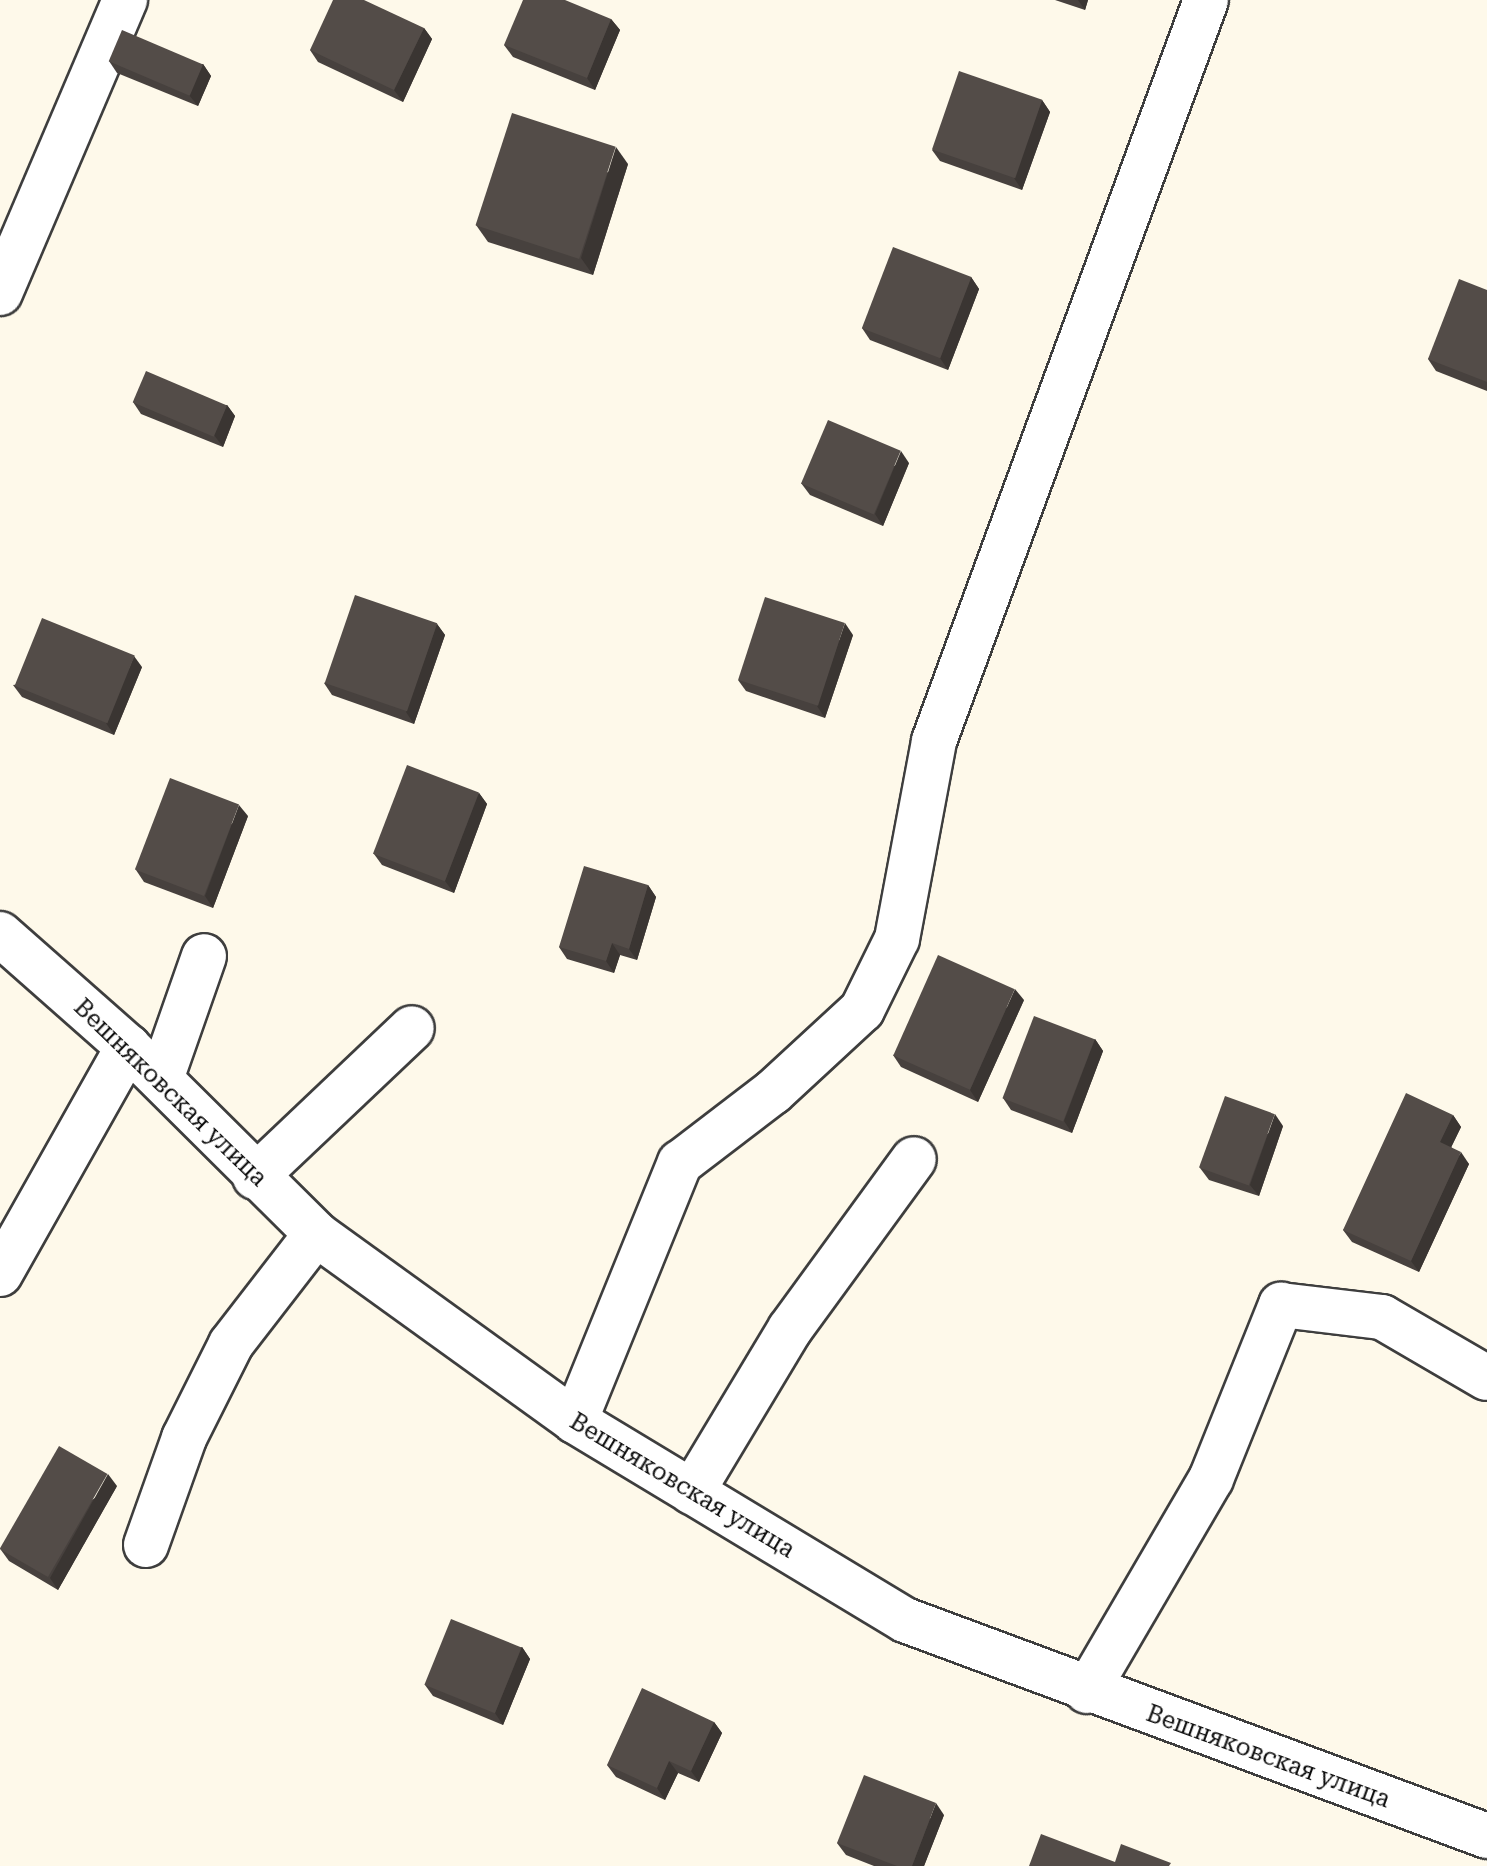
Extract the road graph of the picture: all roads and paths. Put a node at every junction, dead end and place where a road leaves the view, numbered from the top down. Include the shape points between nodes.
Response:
1 (125, 0) edge
2 (1206, 0) edge
3 (0, 293) edge
4 (0, 934) edge
5 (204, 956) dead end
6 (412, 1028) dead end
7 (128, 1047) junction
8 (161, 1079) junction
9 (914, 1159) dead end
10 (255, 1177) junction
11 (316, 1234) junction
12 (0, 1274) edge
13 (1487, 1378) edge
14 (575, 1421) junction
15 (692, 1492) junction
16 (146, 1545) dead end
17 (1087, 1691) junction
18 (1487, 1836) edge

1 - 3 street
2 - 14 street via 934,741 897,939 862,1010 773,1092 680,1163
4 - 7 street, Вешняковская улица
5 - 8 street
6 - 10 street
7 - 8 street, Вешняковская улица
7 - 12 street
8 - 10 street, Вешняковская улица
9 - 15 street via 790,1329
10 - 11 street, Вешняковская улица
11 - 14 street, Вешняковская улица
11 - 16 street via 231,1344 184,1438
13 - 17 street via 1382,1317 1281,1305 1211,1479
14 - 15 street, Вешняковская улица
15 - 17 street, Вешняковская улица via 905,1620
17 - 18 street, Вешняковская улица

